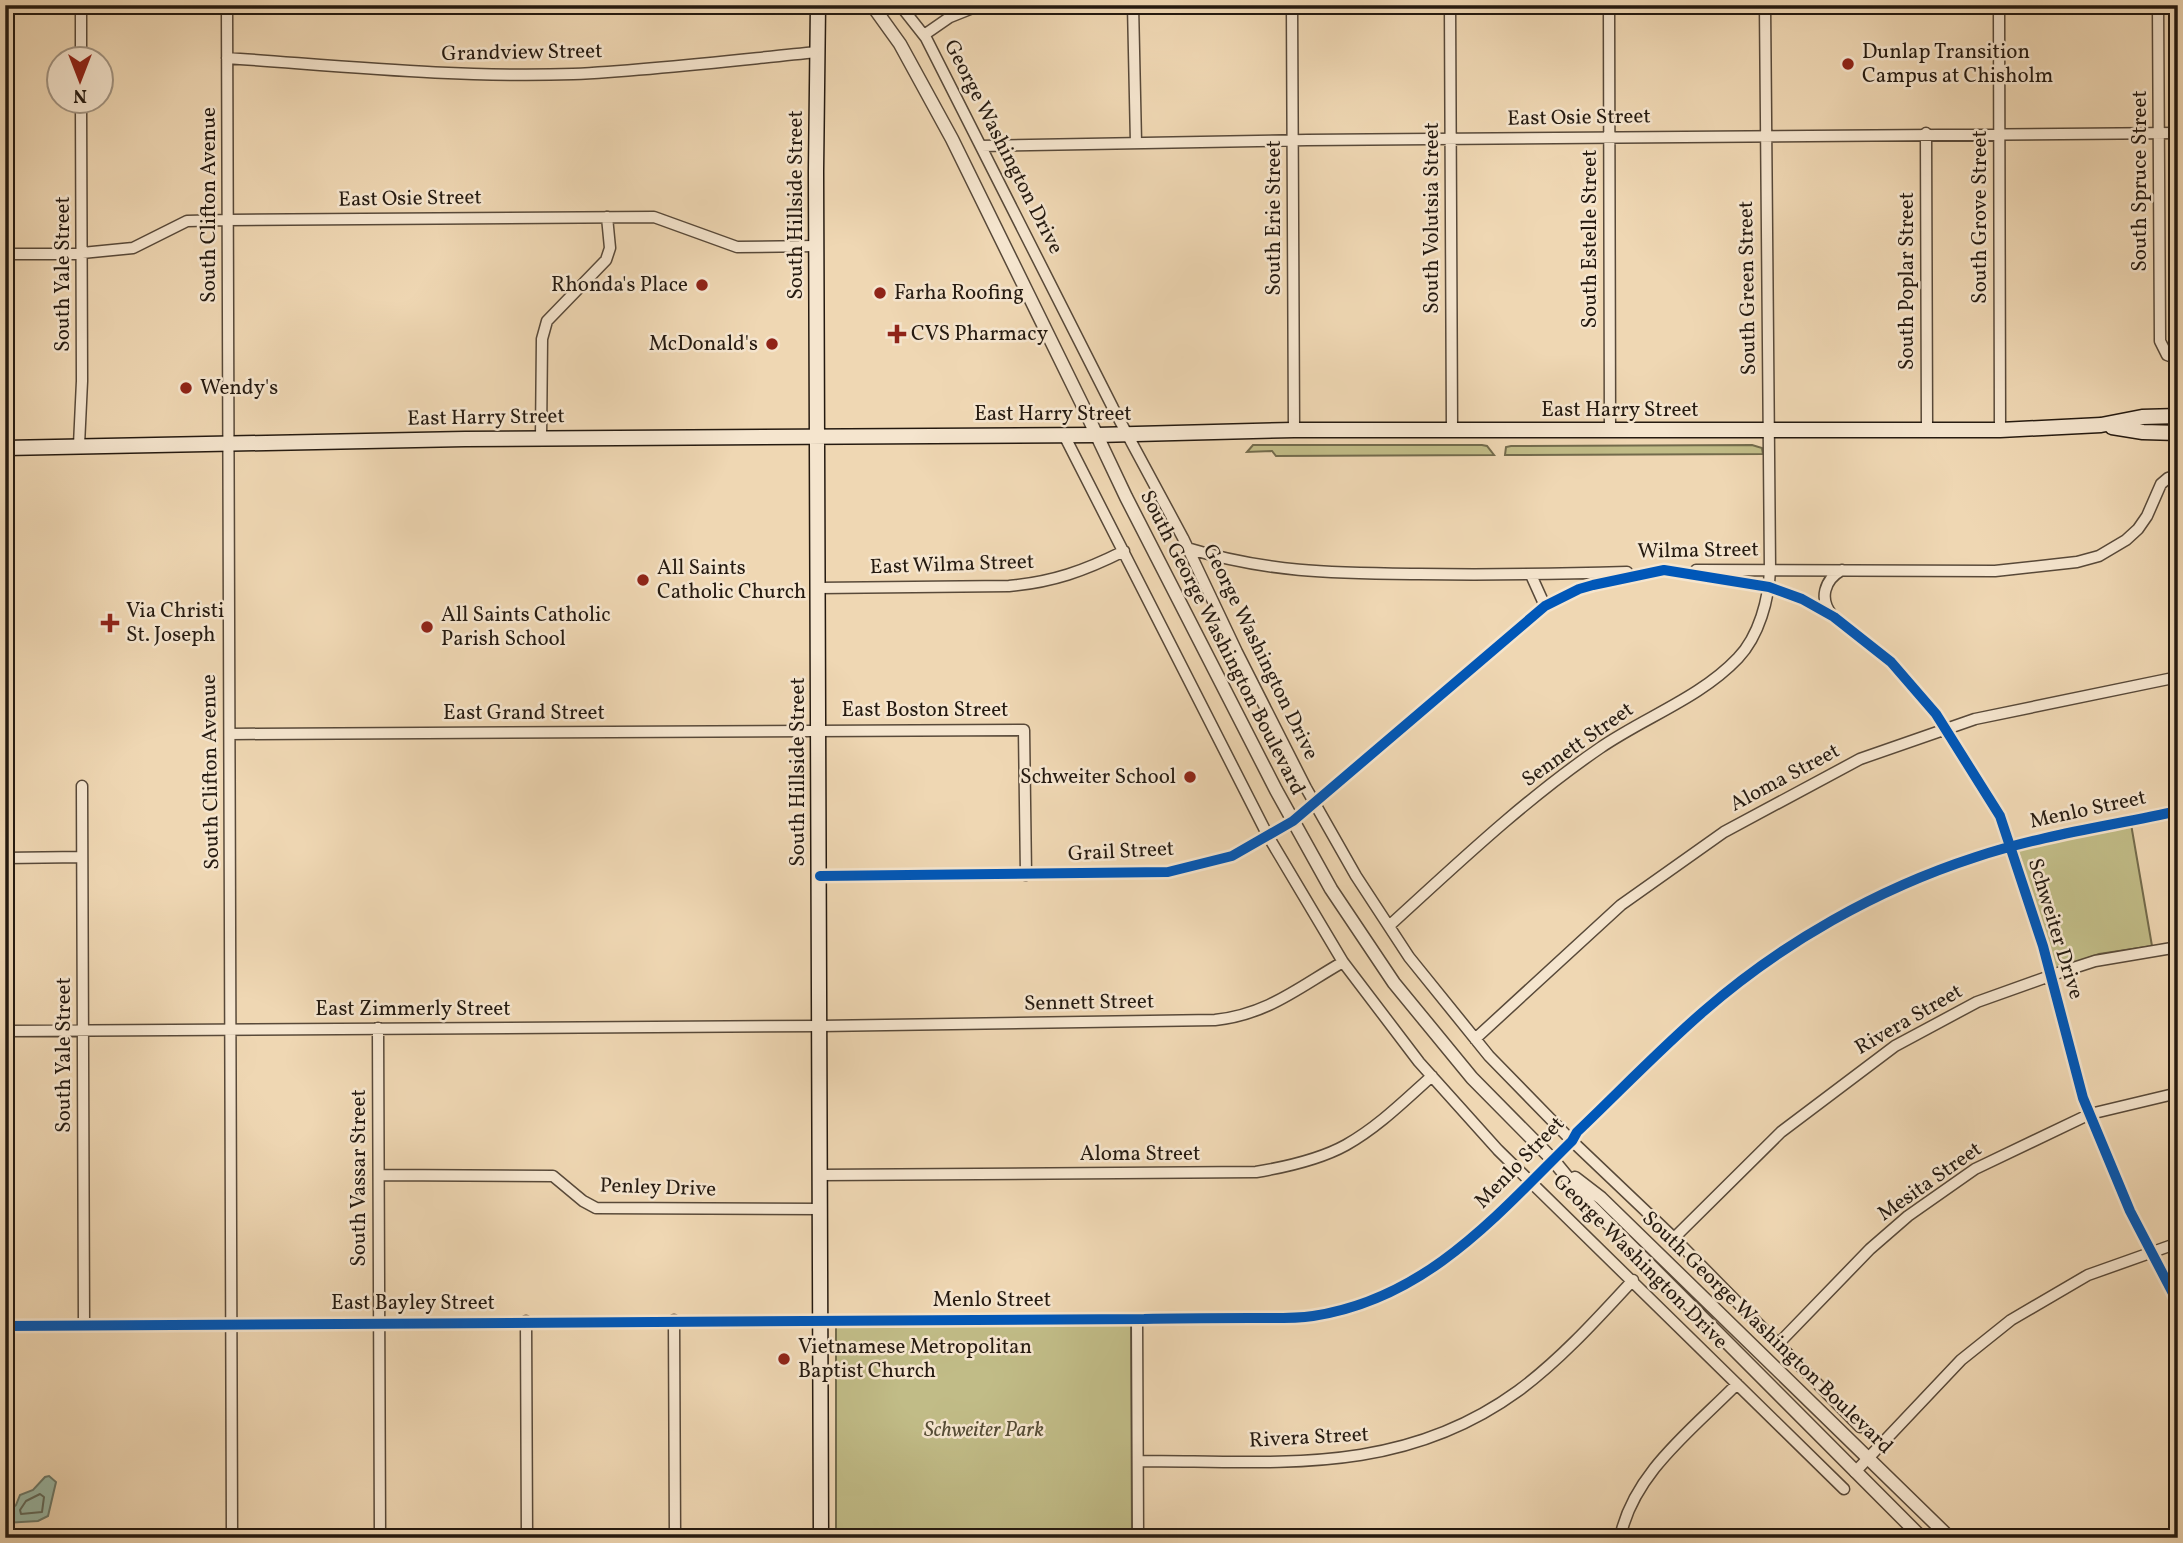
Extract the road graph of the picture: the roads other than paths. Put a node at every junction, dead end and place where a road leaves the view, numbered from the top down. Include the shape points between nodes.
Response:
1 (81, 5) edge
2 (227, 5) edge
3 (818, 5) edge
4 (859, 5) edge
5 (900, 5) edge
6 (980, 5) edge
7 (1133, 5) edge
8 (1292, 5) edge
9 (1450, 5) edge
10 (1609, 5) edge
11 (1765, 5) edge
12 (1999, 5) edge
13 (2158, 5) edge
14 (875, 10) edge
15 (923, 35) junction
16 (81, 46) edge
17 (817, 52) junction
18 (228, 58) junction
19 (81, 116) edge
20 (2158, 132) junction
21 (2178, 132) edge
22 (1926, 133) junction
23 (1999, 134) junction
24 (1766, 136) junction
25 (1609, 137) junction
26 (1451, 139) junction
27 (1293, 140) junction
28 (1136, 143) junction
29 (981, 146) junction
30 (607, 217) junction
31 (228, 220) junction
32 (817, 246) junction
33 (82, 253) junction
34 (5, 254) edge
35 (2172, 357) edge
36 (2178, 416) edge
37 (2101, 425) junction
38 (1927, 429) junction
39 (1294, 430) junction
40 (1452, 430) junction
41 (1769, 430) junction
42 (2000, 430) junction
43 (1610, 431) junction
44 (2178, 433) edge
45 (1064, 435) junction
46 (1097, 435) junction
47 (1128, 435) junction
48 (817, 437) junction
49 (541, 438) junction
50 (229, 442) junction
51 (79, 445) junction
52 (5, 448) edge
53 (2175, 476) edge
54 (1188, 548) junction
55 (1124, 551) junction
56 (1770, 569) junction
57 (1845, 569) junction
58 (1664, 570) junction
59 (1531, 575) junction
60 (1769, 587) junction
61 (818, 588) junction
62 (1545, 606) junction
63 (1834, 617) junction
64 (2178, 677) edge
65 (1945, 729) junction
66 (819, 730) junction
67 (230, 734) junction
68 (82, 786) dead end
69 (1314, 803) junction
70 (2178, 811) edge
71 (1293, 821) junction
72 (1268, 836) junction
73 (2010, 847) junction
74 (82, 857) junction
75 (5, 858) edge
76 (1026, 875) junction
77 (820, 876) junction
78 (1389, 926) junction
79 (2178, 947) edge
80 (1343, 962) junction
81 (2051, 976) junction
82 (820, 1026) junction
83 (378, 1028) junction
84 (232, 1029) junction
85 (5, 1031) edge
86 (83, 1031) junction
87 (1475, 1039) junction
88 (1432, 1076) junction
89 (2178, 1093) edge
90 (2090, 1114) junction
91 (1572, 1141) junction
92 (1553, 1160) junction
93 (379, 1175) junction
94 (820, 1175) junction
95 (1531, 1182) junction
96 (821, 1209) junction
97 (1674, 1238) junction
98 (2178, 1243) edge
99 (2151, 1252) junction
100 (1633, 1280) junction
101 (2178, 1303) edge
102 (821, 1319) junction
103 (1137, 1319) junction
104 (674, 1320) junction
105 (526, 1321) junction
106 (379, 1322) junction
107 (233, 1323) junction
108 (84, 1325) junction
109 (5, 1326) edge
110 (1778, 1344) junction
111 (1737, 1384) junction
112 (1860, 1427) dead end
113 (1868, 1458) junction
114 (1138, 1461) junction
115 (1855, 1472) junction
116 (1844, 1489) dead end
117 (1918, 1535) edge
118 (232, 1538) edge
119 (380, 1538) edge
120 (527, 1538) edge
121 (675, 1538) edge
122 (821, 1538) edge
123 (1138, 1538) edge
124 (1620, 1538) edge
125 (1950, 1538) edge

1 - 16 street
2 - 18 street, South Clifton Avenue
3 - 17 main road, South Hillside Street
4 - 14 street, South George Washington Boulevard
5 - 15 street, George Washington Drive
6 - 15 street
7 - 28 street
8 - 27 street, South Erie Street
9 - 26 street, South Volutsia Street
10 - 25 street, South Estelle Street
11 - 24 street, South Green Street
12 - 23 street, South Grove Street
13 - 20 street, South Spruce Street
14 - 46 street, South George Washington Boulevard via 900,44 952,139
15 - 29 street, George Washington Drive
17 - 18 street, Grandview Street via 572,74 432,74
17 - 32 main road, South Hillside Street
18 - 31 street, South Clifton Avenue
19 - 33 street, South Yale Street
20 - 21 street, East Osie Street
20 - 23 street, East Osie Street
20 - 35 street, South Spruce Street via 2160,341
22 - 23 street, East Osie Street
22 - 24 street, East Osie Street
22 - 38 street, South Poplar Street
23 - 42 street, South Grove Street
24 - 25 street, East Osie Street
24 - 41 street, South Green Street
25 - 26 street, East Osie Street
25 - 43 street, South Estelle Street
26 - 27 street, East Osie Street
26 - 40 street, South Volutsia Street
27 - 28 street, East Osie Street
27 - 39 street, South Erie Street
28 - 29 street, East Osie Street
29 - 47 street, George Washington Drive
30 - 31 street, East Osie Street
30 - 32 street, East Osie Street via 654,217 737,247
30 - 49 street via 610,248 606,260 544,326
31 - 33 street, East Osie Street via 187,221 133,248
31 - 50 street, South Clifton Avenue
32 - 48 main road, South Hillside Street
33 - 34 street, East Osie Street
33 - 51 street, South Yale Street
36 - 37 main road, East Harry Street
37 - 42 main road, East Harry Street
37 - 44 main road, East Harry Street
38 - 41 main road, East Harry Street
38 - 42 main road, East Harry Street
39 - 40 main road, East Harry Street
39 - 47 main road, East Harry Street
40 - 43 main road, East Harry Street
41 - 43 main road, East Harry Street
41 - 56 street, South Green Street
45 - 46 main road, East Harry Street
45 - 48 main road, East Harry Street
45 - 55 street, George Washington Drive
46 - 47 main road, East Harry Street
46 - 71 street, South George Washington Boulevard
47 - 54 street, George Washington Drive
48 - 49 main road, East Harry Street
48 - 61 main road, South Hillside Street
49 - 50 main road, East Harry Street
50 - 51 main road, East Harry Street
50 - 67 street, South Clifton Avenue
51 - 52 main road, East Harry Street
53 - 57 street, Wilma Street via 2161,484 2138,529 2099,556 1995,571
54 - 59 street, Wilma Street via 1236,562 1303,572
54 - 69 street, George Washington Drive
55 - 61 street, East Wilma Street via 1090,568 1040,583
55 - 72 street, George Washington Drive
56 - 57 street, Wilma Street
56 - 58 street, Wilma Street
56 - 60 street, Sennett Street
57 - 63 street via 1833,576 1825,589 1826,604
58 - 59 street, Wilma Street
58 - 60 street, Schweiter Drive
58 - 62 street, Grail Street via 1593,584
59 - 62 street
60 - 63 street, Schweiter Drive
60 - 78 street, Sennett Street via 1749,645 1718,676 1601,747 1496,827
61 - 66 main road, South Hillside Street
62 - 69 street, Grail Street
63 - 65 street, Schweiter Drive via 1891,662
64 - 65 street, Aloma Street
65 - 73 street, Schweiter Drive via 2000,816
65 - 87 street, Aloma Street via 1860,759 1724,832 1621,905
66 - 67 street, East Grand Street
66 - 76 street, East Boston Street via 1024,730
66 - 77 main road, South Hillside Street
67 - 84 street, South Clifton Avenue
68 - 74 street, South Yale Street
69 - 71 street, Grail Street
69 - 78 street, George Washington Drive
70 - 73 street, Menlo Street
71 - 72 street, Grail Street
71 - 92 street, South George Washington Boulevard via 1331,889 1394,983 1472,1078
72 - 76 street, Grail Street via 1233,856 1168,872
72 - 80 street, George Washington Drive
73 - 81 street, Schweiter Drive
73 - 91 street, Menlo Street via 1952,865 1861,905 1775,956 1705,1010
74 - 75 street
74 - 86 street, South Yale Street
76 - 77 street, Grail Street
77 - 82 main road, South Hillside Street
78 - 87 street, George Washington Drive
79 - 81 street, Rivera Street via 2095,961
80 - 82 street, Sennett Street via 1275,1004 1239,1017
80 - 88 street, George Washington Drive
81 - 90 street, Schweiter Drive
81 - 97 street, Rivera Street via 1977,1002 1895,1046 1781,1132
82 - 83 street, East Zimmerly Street
82 - 94 main road, South Hillside Street
83 - 84 street, East Zimmerly Street
83 - 93 street, South Vassar Street
84 - 86 street, East Zimmerly Street
84 - 107 street, South Clifton Avenue
85 - 86 street, East Zimmerly Street
86 - 108 street, South Yale Street
87 - 91 street, George Washington Drive
88 - 94 street, Aloma Street via 1377,1125 1344,1146 1256,1172
88 - 95 street, George Washington Drive
89 - 90 street, Mesita Street
90 - 99 street, Schweiter Drive
90 - 110 street, Mesita Street via 1975,1169 1908,1216
91 - 92 street, Menlo Street
91 - 97 street, George Washington Drive
92 - 95 street, Menlo Street
92 - 113 street, South George Washington Boulevard via 1601,1198
92 - 115 street, South George Washington Boulevard via 1590,1205
93 - 96 street, Penley Drive via 553,1176 596,1208
93 - 106 street, South Vassar Street
94 - 96 main road, South Hillside Street
95 - 100 street, George Washington Drive
95 - 103 street, Menlo Street via 1438,1266 1362,1303 1296,1317
96 - 102 main road, South Hillside Street
97 - 110 street, George Washington Drive
98 - 99 street
99 - 101 street, Schweiter Drive
99 - 113 street via 2088,1275 2011,1321 1961,1360
100 - 111 street, George Washington Drive
100 - 114 street, Rivera Street via 1520,1390 1470,1421 1424,1441 1352,1458
102 - 103 street, Menlo Street
102 - 104 street, East Bayley Street
102 - 122 main road, South Hillside Street
103 - 114 street
104 - 105 street, East Bayley Street
104 - 121 street
105 - 106 street, East Bayley Street
105 - 120 street
106 - 107 street, East Bayley Street
106 - 119 street, South Vassar Street
107 - 108 street, East Bayley Street
107 - 118 street, South Clifton Avenue
108 - 109 street, East Bayley Street
110 - 112 street, George Washington Drive
111 - 116 street, George Washington Drive
111 - 124 street via 1652,1471 1626,1515
113 - 115 street
113 - 125 street, South George Washington Boulevard
114 - 123 street
115 - 117 street, South George Washington Boulevard

